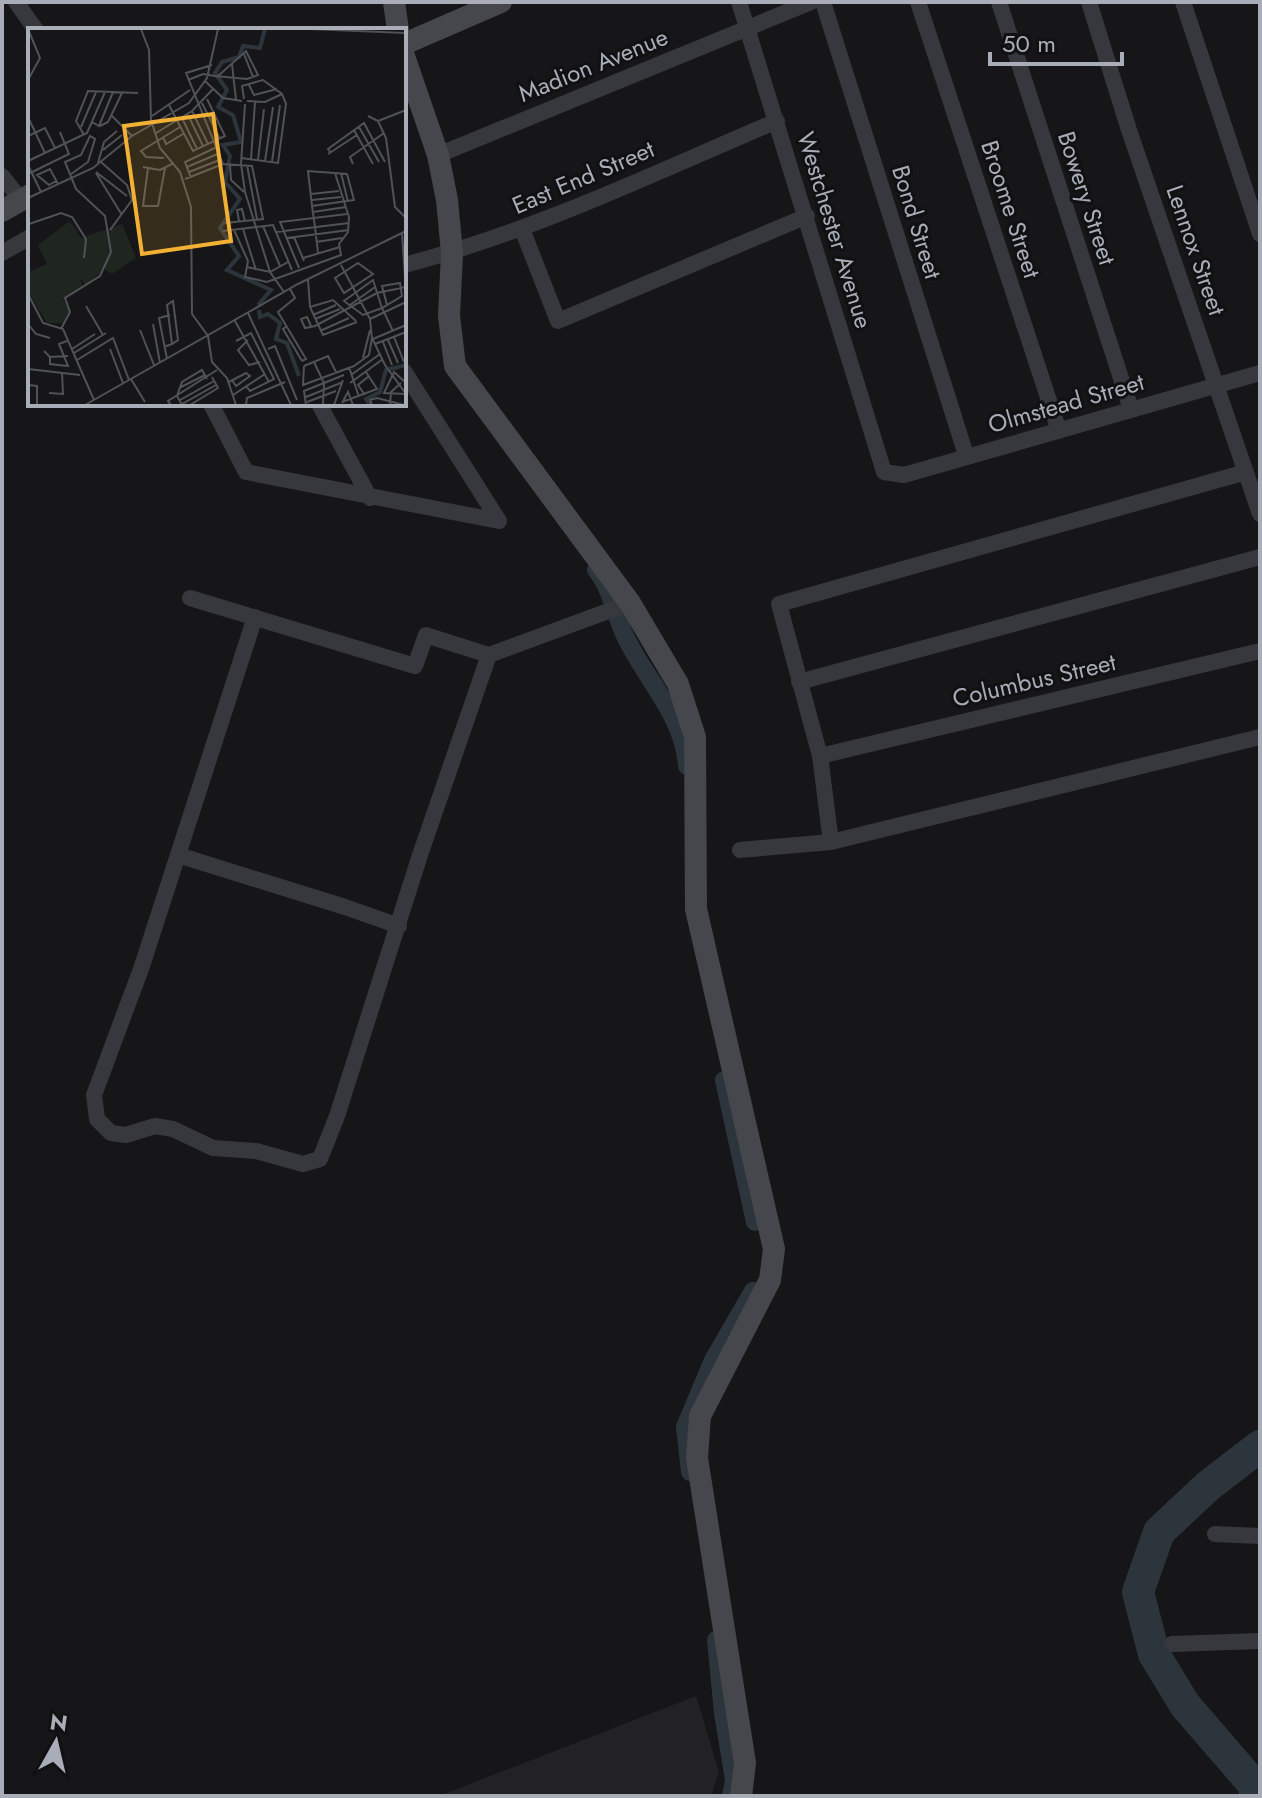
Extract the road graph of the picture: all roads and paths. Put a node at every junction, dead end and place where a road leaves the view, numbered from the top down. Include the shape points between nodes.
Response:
1 (16, 2) edge
2 (394, 2) edge
3 (501, 2) edge
4 (739, 2) edge
5 (811, 2) edge
6 (823, 2) edge
7 (918, 2) edge
8 (999, 2) edge
9 (1089, 2) edge
10 (1183, 2) edge
11 (747, 27) junction
12 (35, 28) edge
13 (398, 28) edge
14 (406, 43) edge
15 (406, 62) edge
16 (777, 121) junction
17 (438, 155) junction
18 (2, 176) edge
19 (18, 202) edge
20 (807, 216) junction
21 (522, 229) junction
22 (1260, 234) edge
23 (28, 238) edge
24 (2, 253) edge
25 (452, 253) junction
26 (406, 264) edge
27 (1260, 373) edge
28 (406, 374) edge
29 (1218, 385) junction
30 (212, 406) edge
31 (320, 406) edge
32 (1131, 409) junction
33 (1059, 431) junction
34 (966, 455) junction
35 (884, 472) joint
36 (1246, 472) junction
37 (370, 498) junction
38 (1260, 514) edge
39 (1260, 557) edge
40 (190, 598) dead end
41 (630, 603) junction
42 (255, 617) junction
43 (1260, 651) edge
44 (489, 655) junction
45 (799, 682) junction
46 (1260, 737) edge
47 (820, 756) junction
48 (831, 842) junction
49 (740, 850) dead end
50 (178, 855) junction
51 (399, 926) junction
52 (1215, 1534) dead end
53 (1260, 1536) edge
54 (1260, 1641) edge
55 (1172, 1644) dead end
56 (741, 1796) edge

1 - 12 street
2 - 13 street
3 - 14 street
4 - 11 street, Westchester Avenue
5 - 11 street, Madion Avenue
6 - 34 street, Bond Street
7 - 33 street, Broome Street
8 - 32 street, Bowery Street
9 - 29 street, Lennox Street
10 - 22 street
11 - 16 street, Westchester Avenue
11 - 17 street, Madion Avenue
15 - 17 street
16 - 20 street, Westchester Avenue
16 - 21 street, East End Street
17 - 25 street
18 - 19 street
20 - 21 street via 558,321
20 - 35 street, Westchester Avenue
21 - 25 street, East End Street
23 - 24 street
25 - 26 street, East End Street
25 - 41 street via 449,316 455,366
27 - 29 street, Olmstead Street
28 - 37 street via 499,521
29 - 32 street, Olmstead Street
29 - 36 street, Lennox Street
30 - 37 street via 246,472
31 - 37 street
32 - 33 street, Olmstead Street
33 - 34 street, Olmstead Street
34 - 35 street, Olmstead Street via 904,475
36 - 38 street, Lennox Street
36 - 45 street via 779,604
39 - 45 street
40 - 42 street
41 - 44 street
41 - 56 street via 678,684 695,737 696,909 774,1249 770,1280 700,1416 697,1458 745,1763
42 - 44 street via 415,666 426,635
42 - 50 street
43 - 47 street, Columbus Street
44 - 51 street
45 - 47 street
46 - 48 street
47 - 48 street
48 - 49 street
50 - 51 street
50 - 51 street via 94,1095 97,1119 111,1133 126,1135 155,1126 213,1148 256,1151 303,1164 320,1159
52 - 53 street
54 - 55 street

